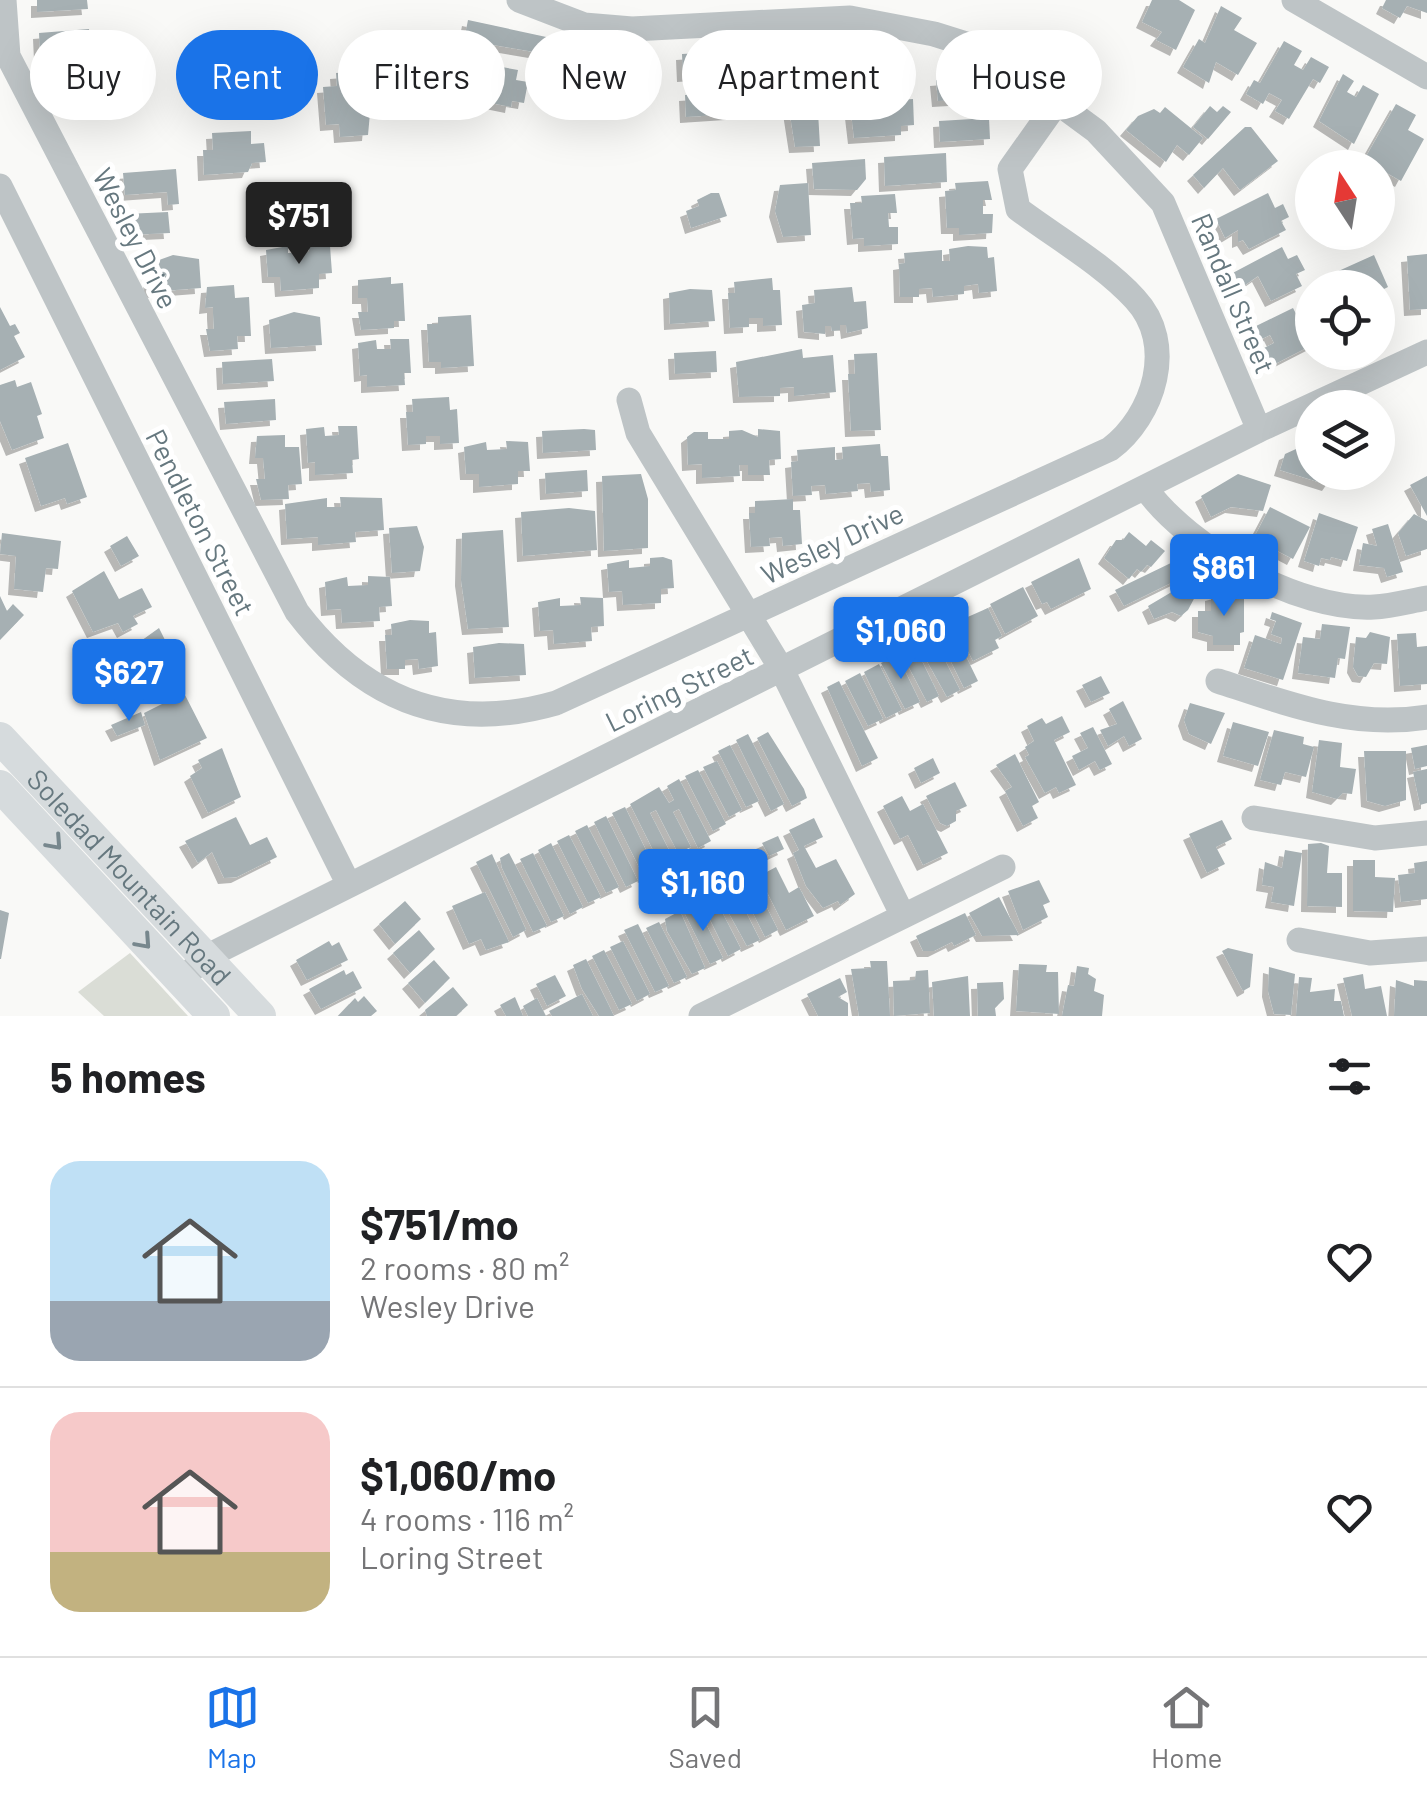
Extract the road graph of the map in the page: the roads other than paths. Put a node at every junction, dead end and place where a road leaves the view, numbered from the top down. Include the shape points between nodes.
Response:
1 (4, 0) edge
2 (519, 0) edge
3 (1294, 0) edge
4 (936, 35) edge
5 (1427, 78) edge
6 (1045, 120) edge
7 (1080, 120) edge
8 (0, 186) edge
9 (1427, 352) edge
10 (630, 400) dead end
11 (1259, 430) junction
12 (1146, 489) junction
13 (1427, 598) edge
14 (751, 614) junction
15 (782, 670) junction
16 (1218, 681) dead end
17 (1427, 717) edge
18 (0, 738) edge
19 (0, 786) edge
20 (1254, 818) dead end
21 (1427, 833) edge
22 (1004, 867) dead end
23 (349, 885) junction
24 (904, 916) junction
25 (1299, 940) dead end
26 (1427, 949) edge
27 (204, 958) junction
28 (180, 982) junction
29 (214, 1016) edge
30 (260, 1016) edge
31 (702, 1016) edge

1 - 14 street, Wesley Drive via 8,56 297,612 324,648 411,705 460,715 528,711
2 - 4 street via 584,25 632,29 850,18
3 - 5 street
6 - 14 street, Wesley Drive via 1010,170 1018,208 1135,298 1149,319 1158,368 1144,415 1110,449
7 - 11 street, Randall Street via 1164,203
8 - 23 street, Pendleton Street
9 - 11 street, Loring Street
10 - 14 street via 638,434
11 - 12 street, Loring Street
12 - 13 street via 1220,557 1287,588 1372,608
12 - 15 street, Loring Street
14 - 15 street
15 - 23 street, Loring Street
15 - 24 street
16 - 17 street via 1324,716 1390,723
18 - 27 main road, Soledad Mountain Road
19 -> 28 main road, Soledad Mountain Road
20 - 21 street via 1375,838
22 - 24 street
23 - 27 street, Loring Street
24 - 31 street
25 - 26 street via 1370,953
27 - 28 street, Loring Street
27 - 30 main road, Soledad Mountain Road
28 - 29 main road, Soledad Mountain Road

